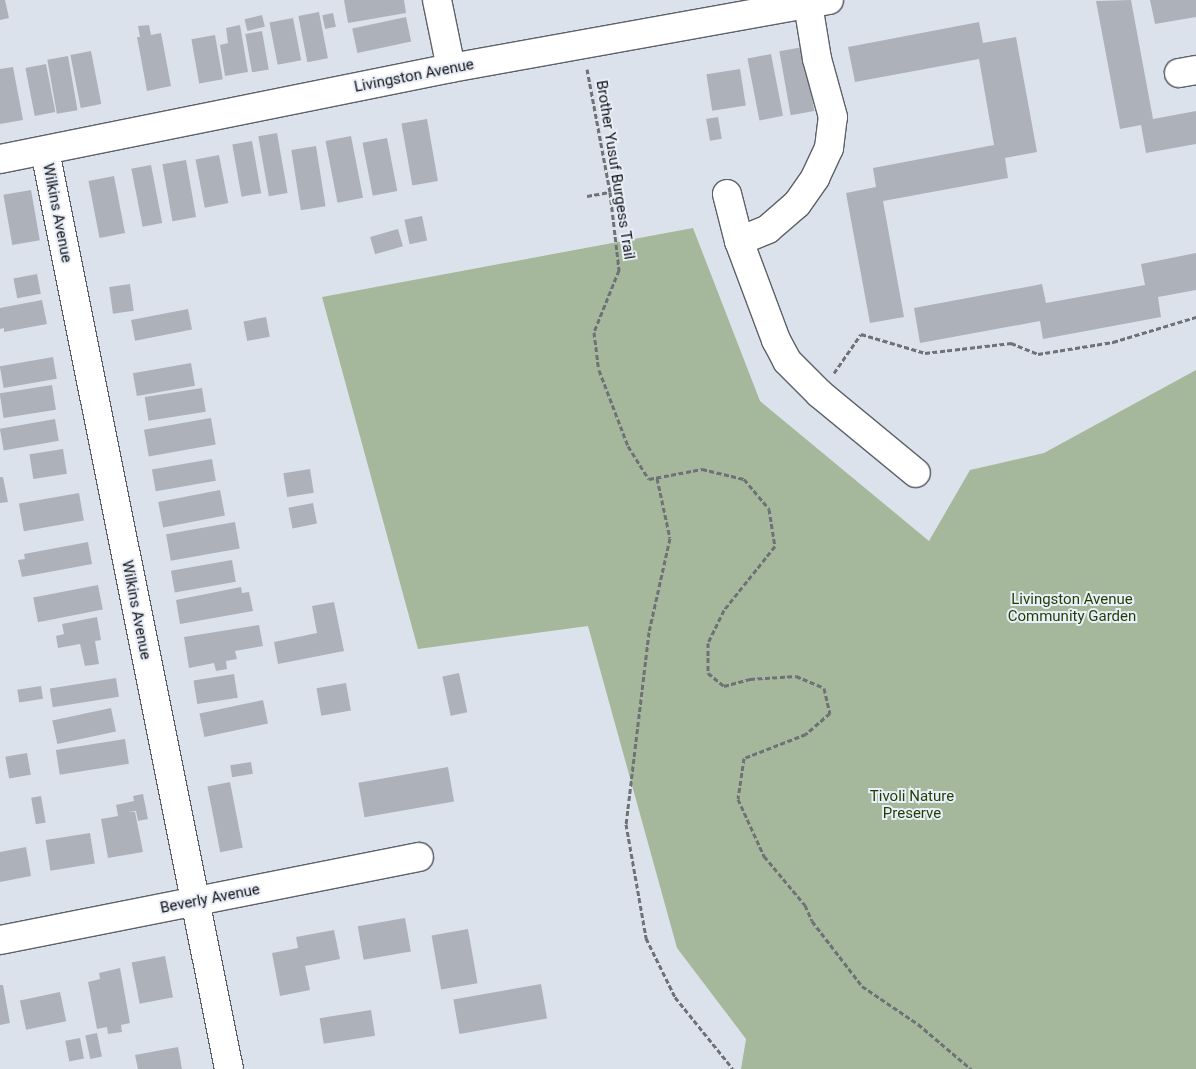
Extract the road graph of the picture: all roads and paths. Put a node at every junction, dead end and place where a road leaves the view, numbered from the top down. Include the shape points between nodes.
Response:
1 (437, 0) edge
2 (819, 2) edge
3 (582, 44) junction
4 (451, 68) junction
5 (45, 151) junction
6 (0, 159) edge
7 (610, 192) junction
8 (727, 194) dead end
9 (587, 196) dead end
10 (739, 241) junction
11 (1196, 317) edge
12 (820, 394) junction
13 (916, 473) dead end
14 (657, 478) junction
15 (419, 857) dead end
16 (194, 902) junction
17 (0, 940) edge
18 (228, 1069) edge
19 (733, 1069) edge
20 (971, 1069) edge

1 - 4 street
2 - 3 street, Livingston Avenue
2 - 10 street via 817,59 833,117 828,148 815,178 797,204 768,228
3 - 4 street, Livingston Avenue
3 - 7 path, Brother Yusuf Burgess Trail
4 - 5 street, Livingston Avenue
5 - 6 street, Livingston Avenue
5 - 16 street, Wilkins Avenue
7 - 9 path
7 - 14 path, Brother Yusuf Burgess Trail via 619,270 594,332 598,370 628,446 649,479
8 - 10 street
10 - 12 street via 787,361
11 - 12 path via 1113,342 1038,354 1011,343 925,353 861,334
12 - 13 street
14 - 19 path via 670,538 648,632 626,824 646,938 675,997
14 - 20 path via 702,470 744,479 769,509 774,546 724,610 708,643 708,673 724,686 750,679 796,676 824,688 830,713 806,734 744,758 738,799 764,856 805,905 812,921 862,986 918,1024
15 - 16 street, Beverly Avenue
16 - 17 street, Beverly Avenue
16 - 18 street, Wilkins Avenue

